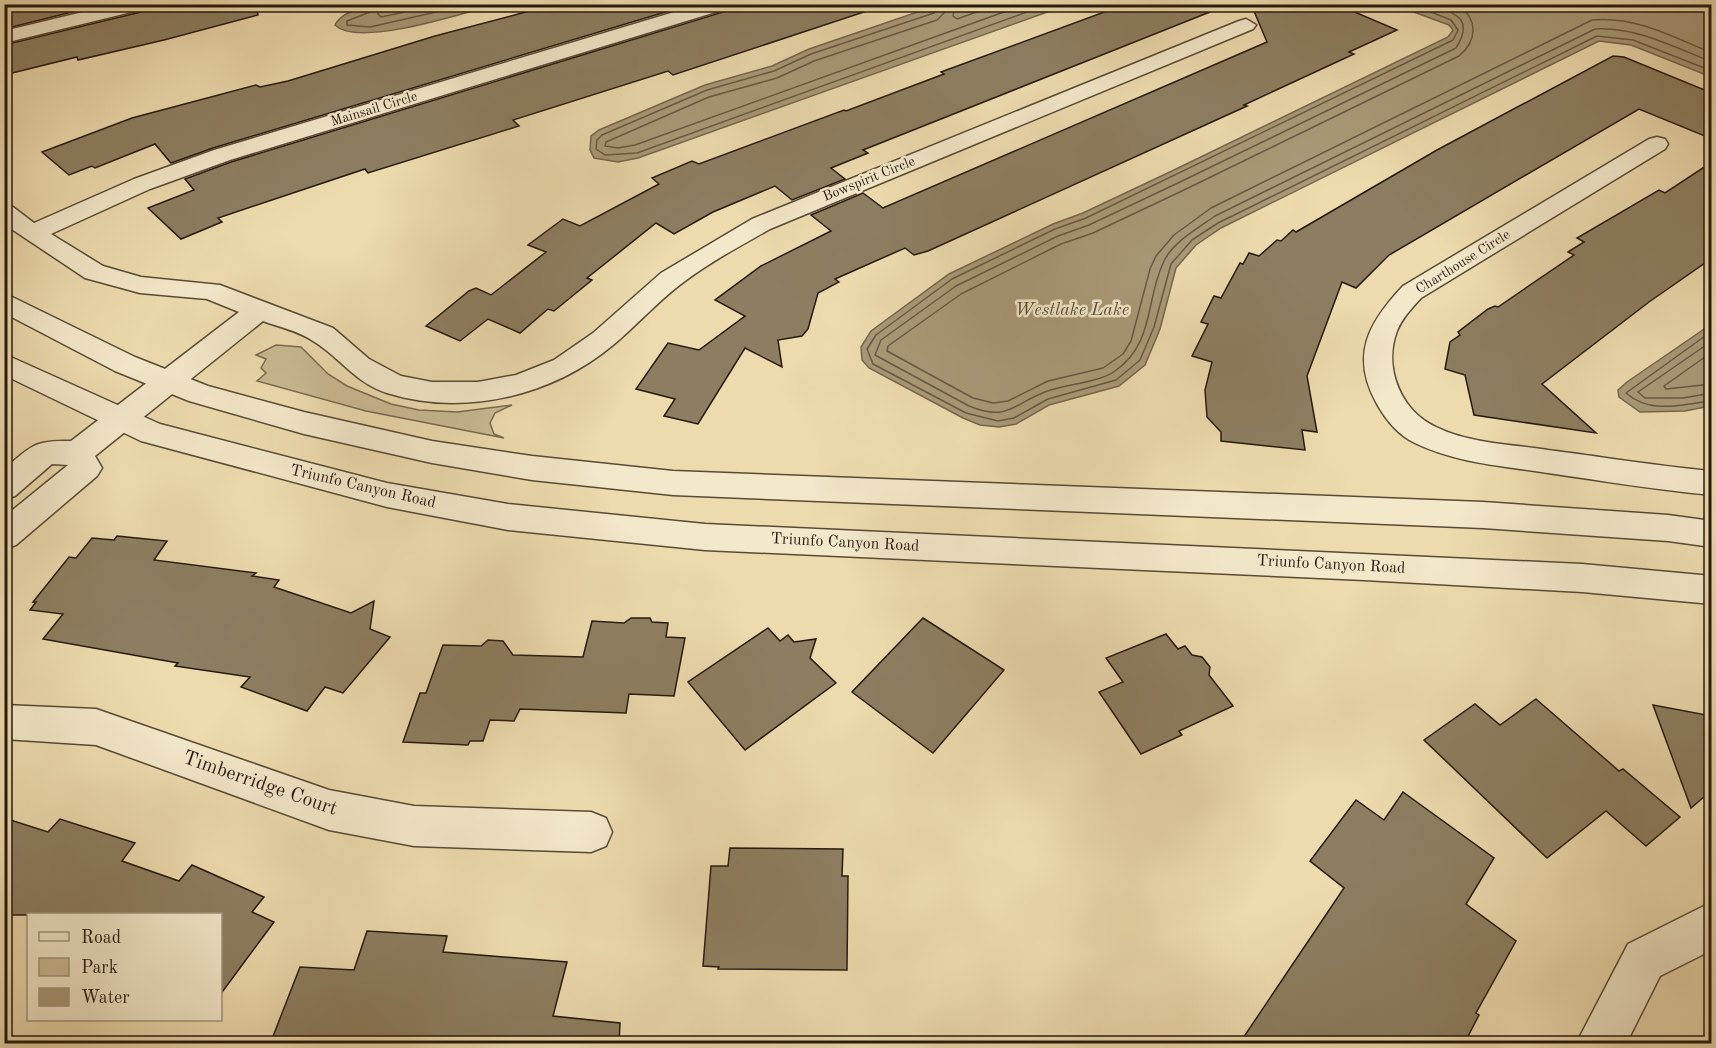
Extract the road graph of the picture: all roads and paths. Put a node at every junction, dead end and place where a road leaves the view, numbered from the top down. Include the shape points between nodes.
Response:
1 (141, 4) edge
2 (722, 4) edge
3 (1246, 24) dead end
4 (4, 37) edge
5 (1657, 144) dead end
6 (4, 212) edge
7 (32, 233) junction
8 (4, 301) edge
9 (260, 309) junction
10 (4, 363) edge
11 (167, 382) junction
12 (120, 419) junction
13 (77, 453) junction
14 (1712, 483) edge
15 (4, 488) edge
16 (1712, 534) edge
17 (4, 536) edge
18 (1712, 590) edge
19 (4, 722) edge
20 (591, 832) dead end
21 (1712, 928) edge
22 (1600, 1044) edge

1 - 4 street
2 - 7 street, Mainsail Circle via 222,155 142,184
3 - 9 street, Bowspirit Circle via 761,224 670,279 603,339 564,367 521,384 478,392 432,392 394,385 359,366 323,334
5 - 14 street, Charthouse Circle via 1412,292 1394,312 1380,337 1379,372 1387,399 1422,434 1493,452
6 - 7 street
7 - 9 street via 94,272 140,285 212,291
8 - 11 street via 41,323
9 - 11 street
10 - 12 street, Triunfo Canyon Road
11 - 12 street
11 - 16 street via 304,423 432,452 532,468 673,483 1483,515
12 - 13 street
12 - 18 street, Triunfo Canyon Road via 152,433 249,461 387,495 508,517 705,537 1364,566 1582,578
13 - 15 street via 45,452
13 - 17 street via 86,468
19 - 20 street, Timberridge Court via 96,727 329,810 414,826
21 - 22 street via 1704,928 1644,960

